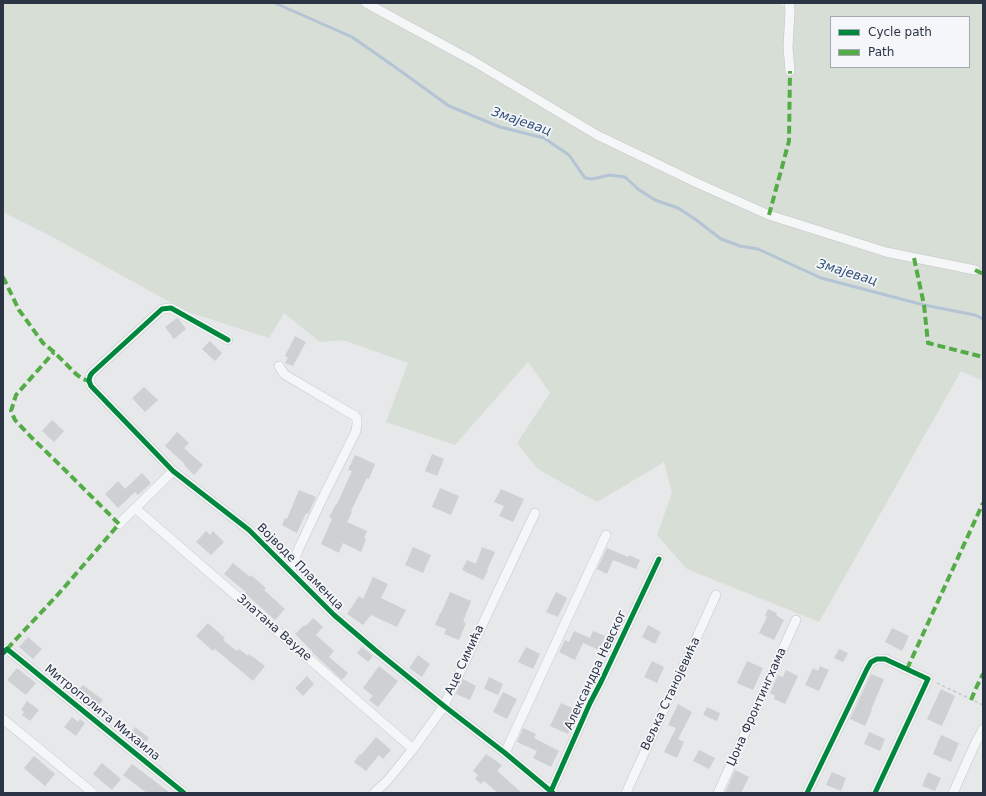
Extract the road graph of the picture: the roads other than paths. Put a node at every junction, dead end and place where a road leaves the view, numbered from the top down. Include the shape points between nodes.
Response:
1 (366, 3) edge
2 (789, 3) edge
3 (790, 71) dead end
4 (975, 270) dead end
5 (228, 340) dead end
6 (278, 366) dead end
7 (173, 471) junction
8 (135, 508) junction
9 (535, 513) dead end
10 (119, 524) dead end
11 (606, 535) dead end
12 (659, 559) dead end
13 (290, 572) junction
14 (716, 595) dead end
15 (796, 620) dead end
16 (5, 651) edge
17 (444, 706) junction
18 (3, 719) edge
19 (983, 729) edge
20 (413, 749) junction
21 (505, 753) junction
22 (552, 792) edge
23 (93, 793) edge
24 (184, 793) edge
25 (374, 793) edge
26 (626, 793) edge
27 (718, 793) edge
28 (807, 793) edge
29 (875, 793) edge
30 (953, 793) edge

1 - 4 street via 597,135 769,215 886,252
2 - 3 street
5 - 7 street, Војводе Пламенца via 171,308 162,309 90,376 91,386
6 - 13 street, Војводе Пламенца via 284,374 357,419 356,431
7 - 8 street
7 - 13 street, Војводе Пламенца via 249,530
8 - 10 street
8 - 20 street, Златана Вауде
9 - 17 street, Аце Симића
11 - 21 street
12 - 22 street, Александра Невског via 590,703
13 - 17 street, Војводе Пламенца via 374,650
14 - 26 street, Вељка Станојевића
15 - 27 street, Џона Фронтингхама
16 - 24 street, Митрополита Михаила
17 - 20 street, Аце Симића
17 - 21 street, Војводе Пламенца
18 - 23 street
19 - 30 street
20 - 25 street, Аце Симића
21 - 22 street, Војводе Пламенца
28 - 29 street via 871,662 885,659 928,679

